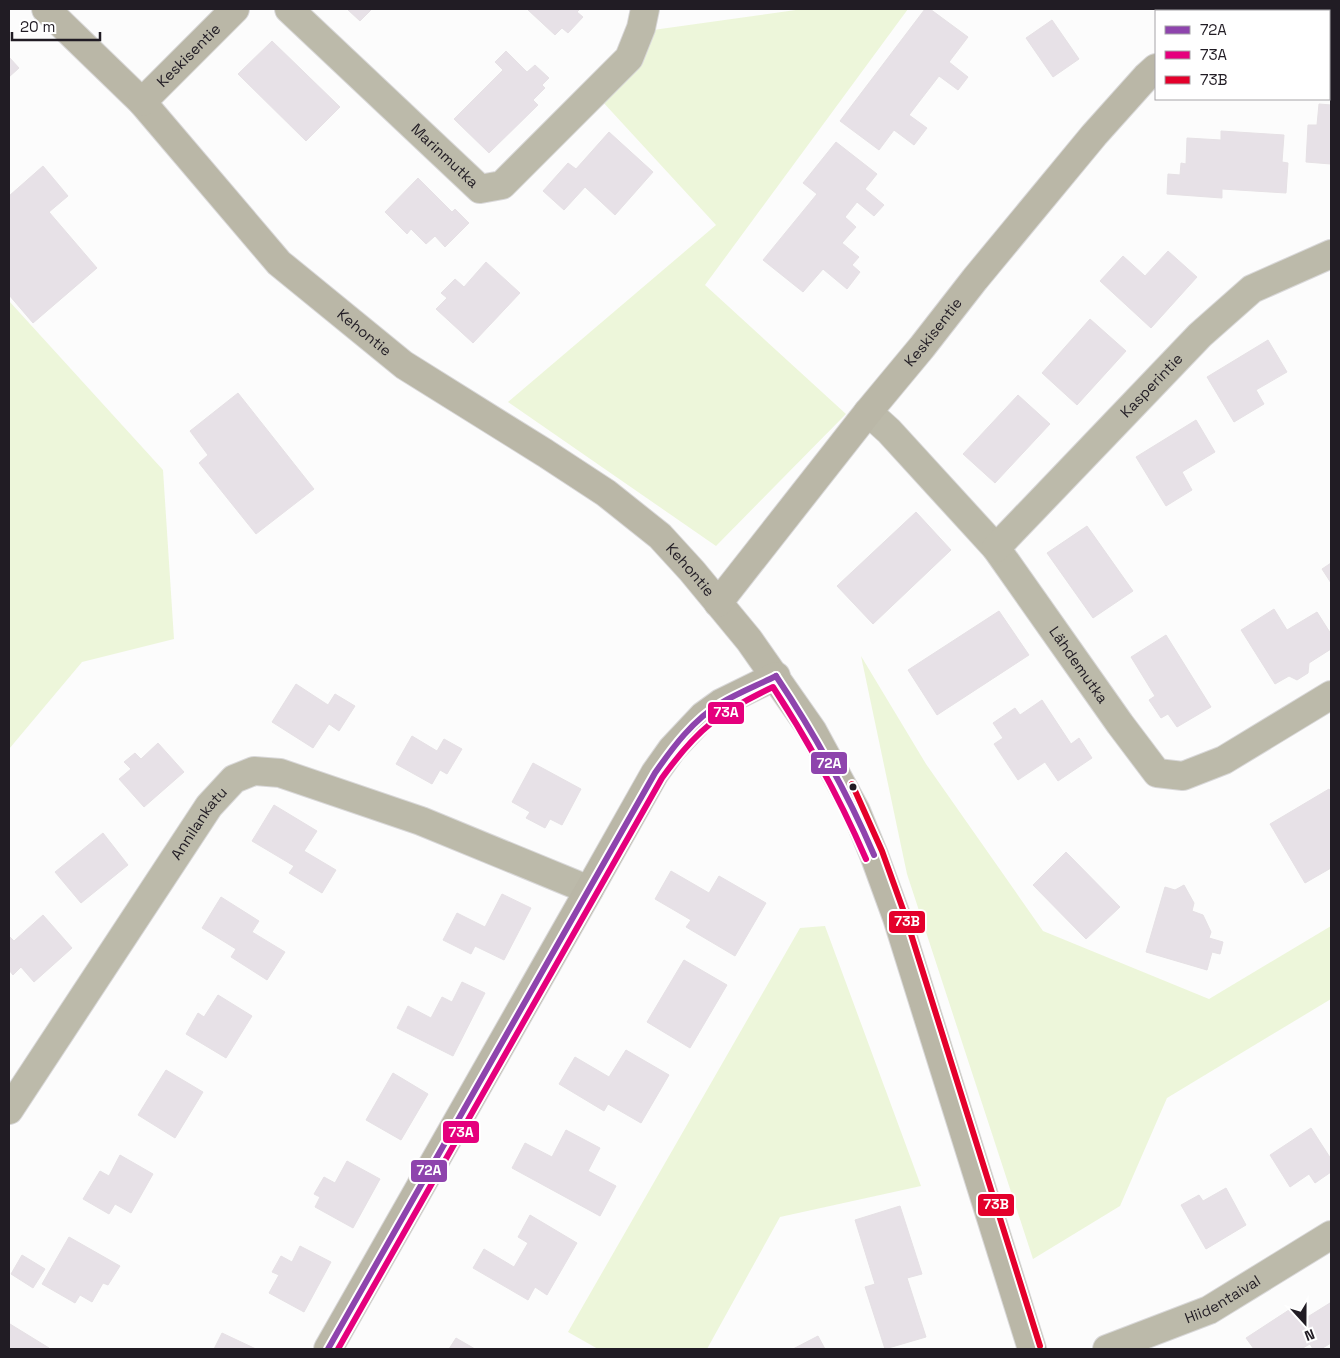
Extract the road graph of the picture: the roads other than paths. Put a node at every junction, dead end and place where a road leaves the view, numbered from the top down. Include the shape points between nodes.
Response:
1 (46, 9) edge
2 (235, 9) edge
3 (289, 9) edge
4 (645, 9) edge
5 (1155, 69) edge
6 (142, 102) junction
7 (1331, 254) edge
8 (868, 412) junction
9 (996, 548) junction
10 (718, 603) junction
11 (776, 676) junction
12 (1331, 695) edge
13 (589, 890) junction
14 (9, 1110) edge
15 (1331, 1235) edge
16 (328, 1349) edge
17 (1032, 1349) edge
18 (1107, 1349) edge

1 - 6 street, Kehontie
2 - 6 street, Keskisentie
3 - 4 street, Marinmutka via 480,189 502,184 629,58 642,28
5 - 8 street, Keskisentie via 1094,135
6 - 10 street, Kehontie via 279,263 404,365 606,494 660,536
7 - 9 street, Kasperintie via 1252,289 1200,335
8 - 9 street, Lähdemutka
8 - 10 street, Keskisentie
9 - 12 street, Lähdemutka via 1157,773 1183,776 1224,760
10 - 11 street, Kehontie
11 - 13 street via 721,703 672,749
11 - 17 street, Kehontie via 826,755 856,811 874,855 897,918
13 - 14 street, Annilankatu via 421,821 280,773 254,771 234,779 209,806
13 - 16 street
15 - 18 street, Hiidentaival via 1209,1310

